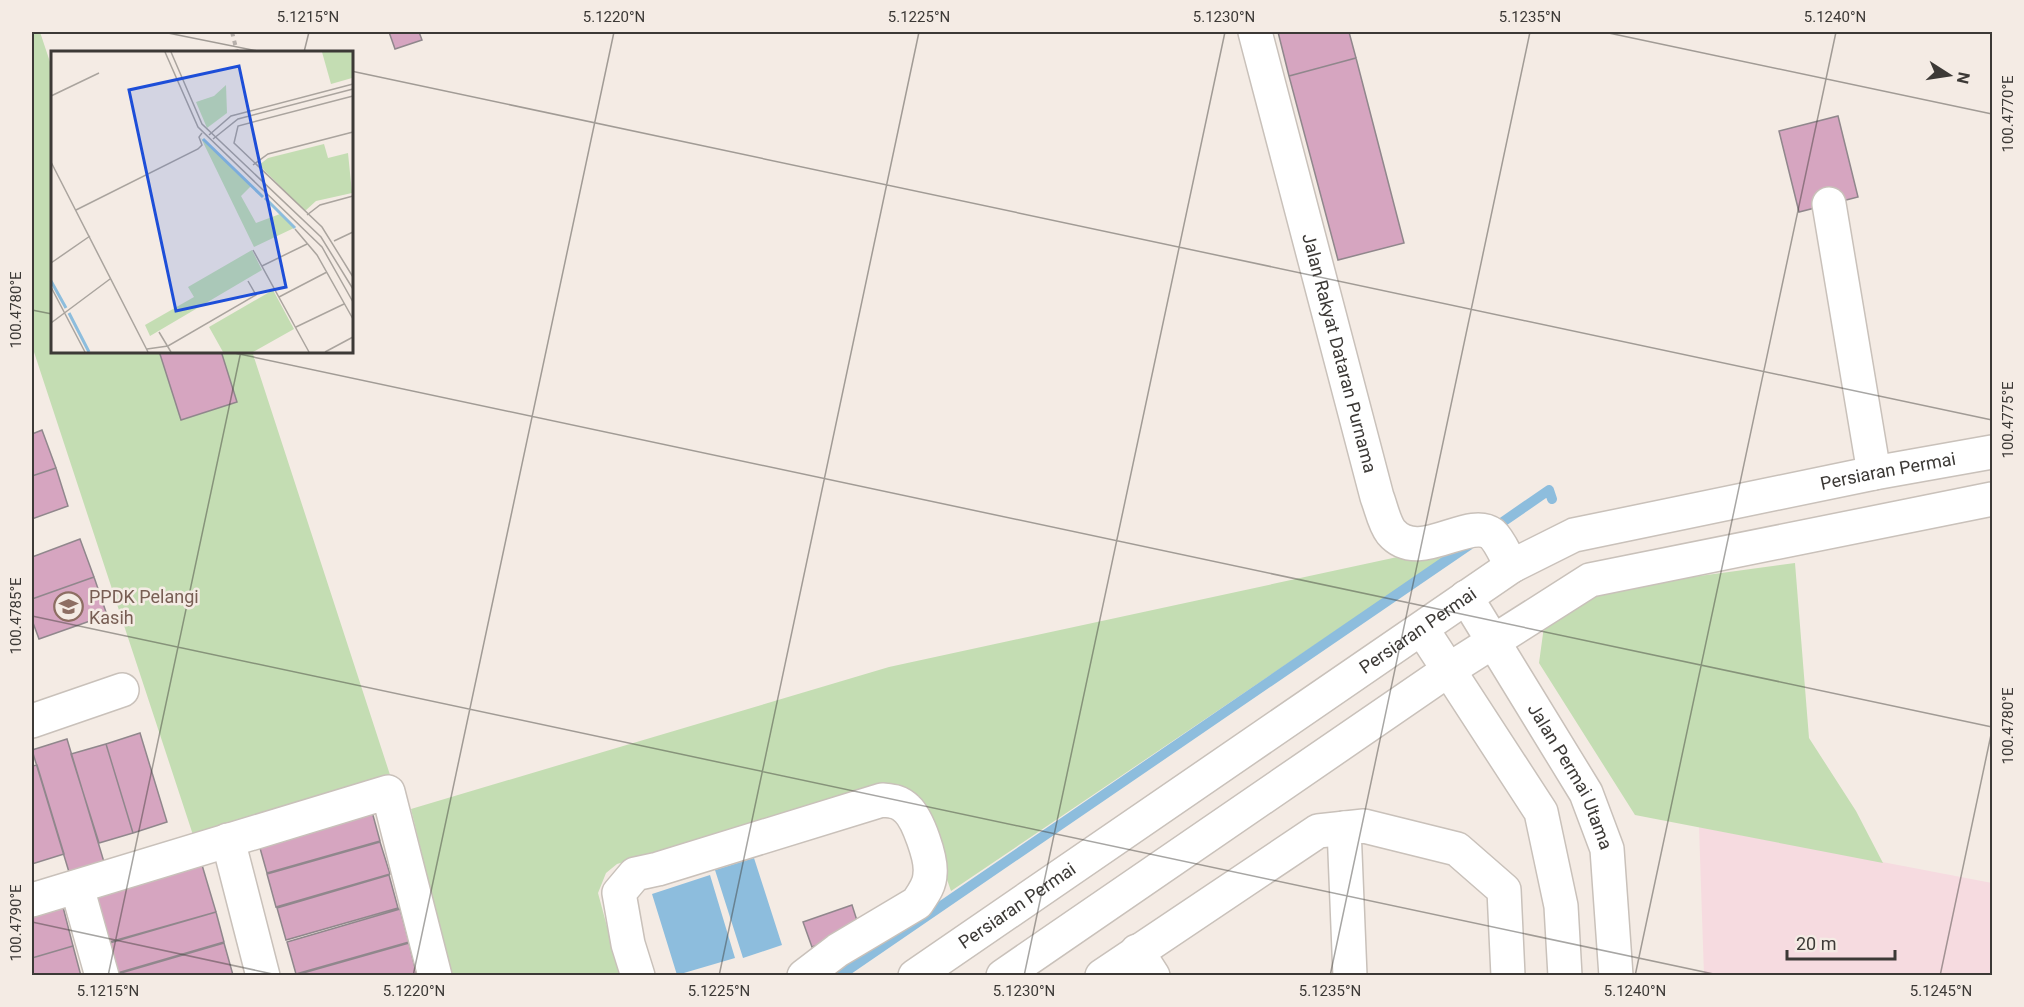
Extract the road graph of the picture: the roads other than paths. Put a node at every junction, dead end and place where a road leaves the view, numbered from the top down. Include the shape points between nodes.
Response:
1 (1255, 32) edge
2 (1829, 204) dead end
3 (1992, 452) edge
4 (1874, 474) junction
5 (1992, 499) edge
6 (1512, 566) junction
7 (1466, 597) junction
8 (1422, 629) junction
9 (1493, 641) junction
10 (1450, 669) junction
11 (122, 690) dead end
12 (32, 721) edge
13 (1344, 828) junction
14 (228, 840) junction
15 (77, 886) junction
16 (32, 900) edge
17 (1145, 963) edge
18 (817, 972) edge
19 (102, 975) edge
20 (263, 975) edge
21 (435, 975) edge
22 (638, 975) edge
23 (915, 975) edge
24 (1003, 975) edge
25 (1102, 975) edge
26 (1350, 975) edge
27 (1508, 975) edge
28 (1565, 975) edge
29 (1616, 975) edge

1 - 6 street, Jalan Rakyat Dataran Purnama via 1340,314 1377,497 1390,531 1404,543 1422,543 1480,530 1492,535
2 - 4 street
3 - 4 street, Persiaran Permai
4 - 6 street, Persiaran Permai via 1574,535
5 - 9 street via 1590,580
6 - 7 street, Persiaran Permai
7 - 8 street, Persiaran Permai
7 - 9 street, Jalan Permai Utama
8 - 10 street
8 - 23 street, Persiaran Permai
9 - 10 street
9 - 29 street, Jalan Permai Utama via 1586,793 1607,849
10 - 24 street
10 - 28 street via 1541,812 1561,906
11 - 12 street
13 - 17 street via 1318,831
13 - 26 street
13 - 27 street via 1364,826 1457,849 1504,890
14 - 15 street
14 - 20 street
14 - 21 street via 388,792
15 - 16 street
15 - 19 street
17 - 25 street
18 - 22 street via 884,920 917,903 924,893 930,862 914,818 897,801 882,800 635,874 619,893

